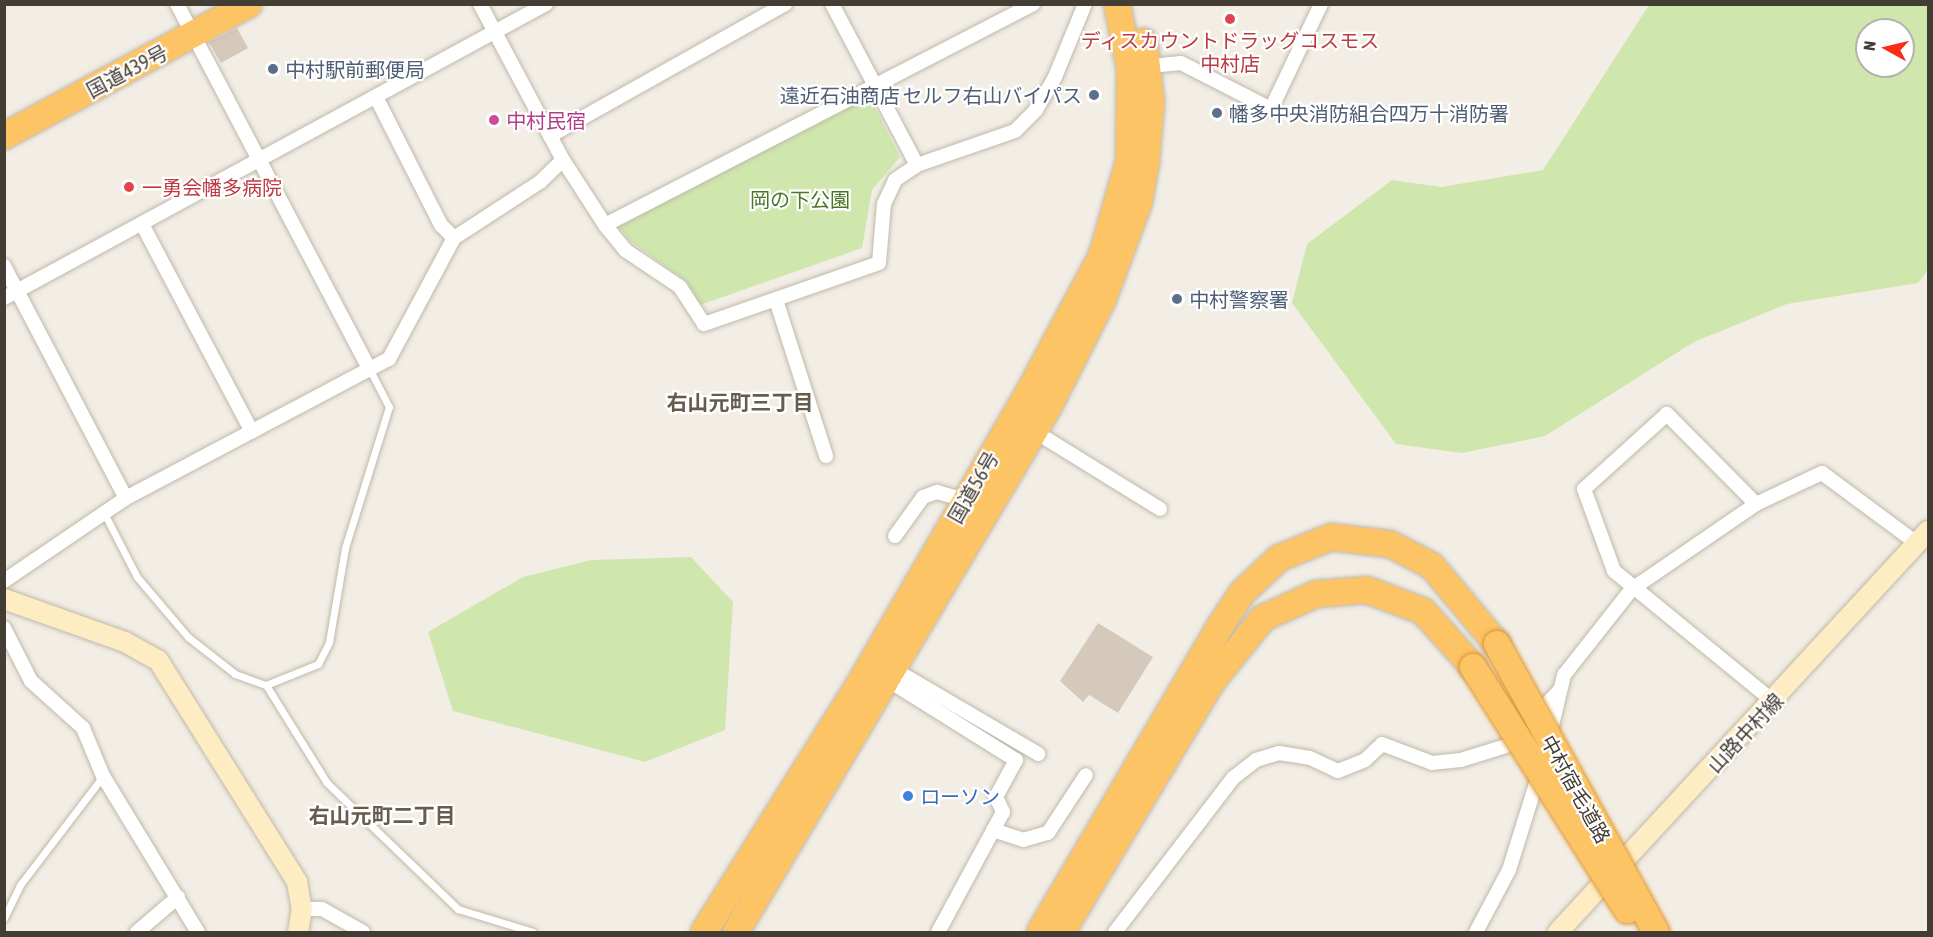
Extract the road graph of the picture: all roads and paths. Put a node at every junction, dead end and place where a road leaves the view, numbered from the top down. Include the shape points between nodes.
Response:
1 (177, 4) edge
2 (249, 4) edge
3 (480, 4) edge
4 (546, 4) edge
5 (785, 4) edge
6 (832, 4) edge
7 (1033, 4) edge
8 (1085, 4) edge
9 (1117, 4) edge
10 (1135, 4) edge
11 (1321, 4) edge
12 (495, 32) junction
13 (194, 35) junction
14 (1139, 67) junction
15 (875, 86) junction
16 (376, 97) junction
17 (4, 136) edge
18 (550, 136) junction
19 (259, 160) junction
20 (562, 160) junction
21 (917, 165) junction
22 (142, 224) junction
23 (605, 225) junction
24 (454, 238) junction
25 (4, 266) edge
26 (18, 291) junction
27 (4, 298) edge
28 (776, 300) junction
29 (370, 370) junction
30 (1024, 425) junction
31 (252, 432) junction
32 (826, 456) dead end
33 (126, 498) junction
34 (965, 500) junction
35 (1756, 504) junction
36 (1160, 509) dead end
37 (104, 513) junction
38 (895, 536) dead end
39 (1923, 538) edge
40 (4, 581) edge
41 (1632, 589) junction
42 (4, 599) edge
43 (4, 628) edge
44 (871, 663) junction
45 (892, 676) junction
46 (266, 684) junction
47 (1561, 688) junction
48 (1774, 702) junction
49 (1038, 754) dead end
50 (1086, 775) dead end
51 (103, 776) junction
52 (993, 830) junction
53 (178, 897) junction
54 (302, 909) junction
55 (4, 918) edge
56 (497, 924) junction
57 (137, 933) edge
58 (198, 933) edge
59 (298, 933) edge
60 (363, 933) edge
61 (497, 933) edge
62 (533, 933) edge
63 (704, 933) edge
64 (736, 933) edge
65 (938, 933) edge
66 (1040, 933) edge
67 (1062, 933) edge
68 (1115, 933) edge
69 (1476, 933) edge
70 (1558, 933) edge
71 (1642, 933) edge
72 (1656, 933) edge

1 - 13 street
2 - 13 highway, 国道439号
3 - 12 street
4 - 12 street
5 - 18 street
6 - 15 street
7 - 15 street
8 - 21 street via 1036,110 1015,131
9 - 14 highway, 国道56号
10 - 14 highway, 国道56号
11 - 14 street via 1271,108 1181,63
12 - 16 street
12 - 18 street
13 - 17 highway, 国道439号
13 - 19 street
14 - 30 highway, 国道56号 via 1150,102 1139,202 1103,298
15 - 21 street
15 - 23 street
16 - 19 street
16 - 24 street via 441,225
18 - 20 street
19 - 22 street
19 - 29 street
20 - 23 street
20 - 24 street via 540,182
21 - 28 street via 895,180 884,204 879,263
22 - 26 street
22 - 31 street
23 - 28 street via 625,250 680,287 704,324
24 - 29 street via 401,341 389,358
25 - 26 street
26 - 27 street
26 - 33 street
28 - 32 street
29 - 31 street
29 - 46 lane via 388,407 345,548 329,642 318,664
30 - 34 highway, 国道56号
30 - 36 street
30 - 45 highway, 国道56号
31 - 33 street
33 - 37 street
34 - 38 street via 938,492 923,496
34 - 44 highway, 国道56号
35 - 39 street via 1822,473
35 - 41 street
35 - 41 street via 1667,414 1584,489 1614,571
37 - 40 street
37 - 46 lane via 137,577 188,637 236,674
39 - 48 main road, 山路中村線
41 - 47 street via 1582,646
41 - 48 street
42 - 54 main road via 125,642 158,660 297,882
43 - 51 street via 31,681 83,728
44 - 45 street
44 - 63 highway, 国道56号
45 - 49 street
45 - 52 street via 1016,760 996,797 1003,812
45 - 64 highway, 国道56号
46 - 56 lane via 327,783 458,909
47 - 68 street via 1506,746 1461,760 1432,762 1382,744 1365,760 1338,771 1310,758 1279,753 1256,760 1233,778
47 - 69 street via 1522,837
48 - 70 main road, 山路中村線
50 - 52 street via 1048,833 1023,840
51 - 53 street
51 - 55 lane via 20,885
52 - 65 street
53 - 57 street
53 - 58 street
54 - 59 main road
54 - 60 street via 322,909
56 - 61 lane
56 - 62 lane
66 - 72 highway, 中村宿毛道路, bridge via 1242,593 1279,558 1331,537 1390,544 1432,566 1497,644
67 - 71 highway, 中村宿毛道路, bridge via 1214,680 1263,618 1316,594 1367,590 1423,611 1473,667

